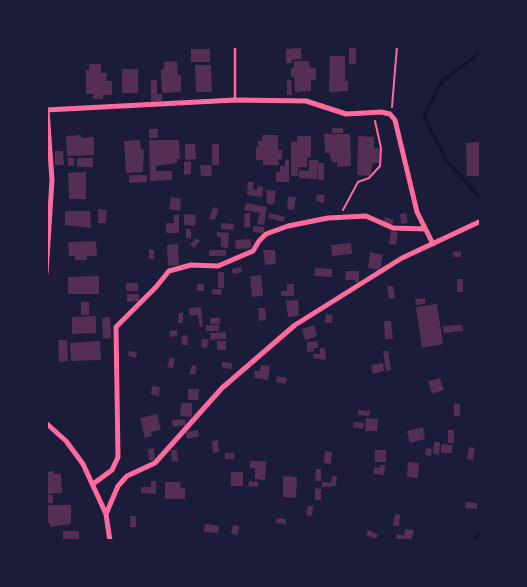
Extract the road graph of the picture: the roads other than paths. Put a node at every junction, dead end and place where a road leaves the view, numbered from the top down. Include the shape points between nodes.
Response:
1 (235, 46) edge
2 (235, 100) junction
3 (47, 110) edge
4 (478, 222) dead end
5 (425, 229) junction
6 (47, 238) edge
7 (433, 244) junction
8 (46, 272) edge
9 (46, 423) edge
10 (93, 484) junction
11 (106, 514) junction
12 (110, 541) edge

1 - 2 lane
2 - 3 street
2 - 5 street via 306,101 346,114 390,114 395,120 410,190
3 - 6 street via 52,180
4 - 7 street
5 - 7 street
5 - 10 street via 393,228 366,216 338,217 288,226 266,234 253,251 218,266 179,266 169,271 116,327 118,457 112,470
6 - 8 street
7 - 11 street via 402,258 288,330 222,388 155,463 127,476 118,486
9 - 10 street via 66,441
10 - 11 street
11 - 12 street

